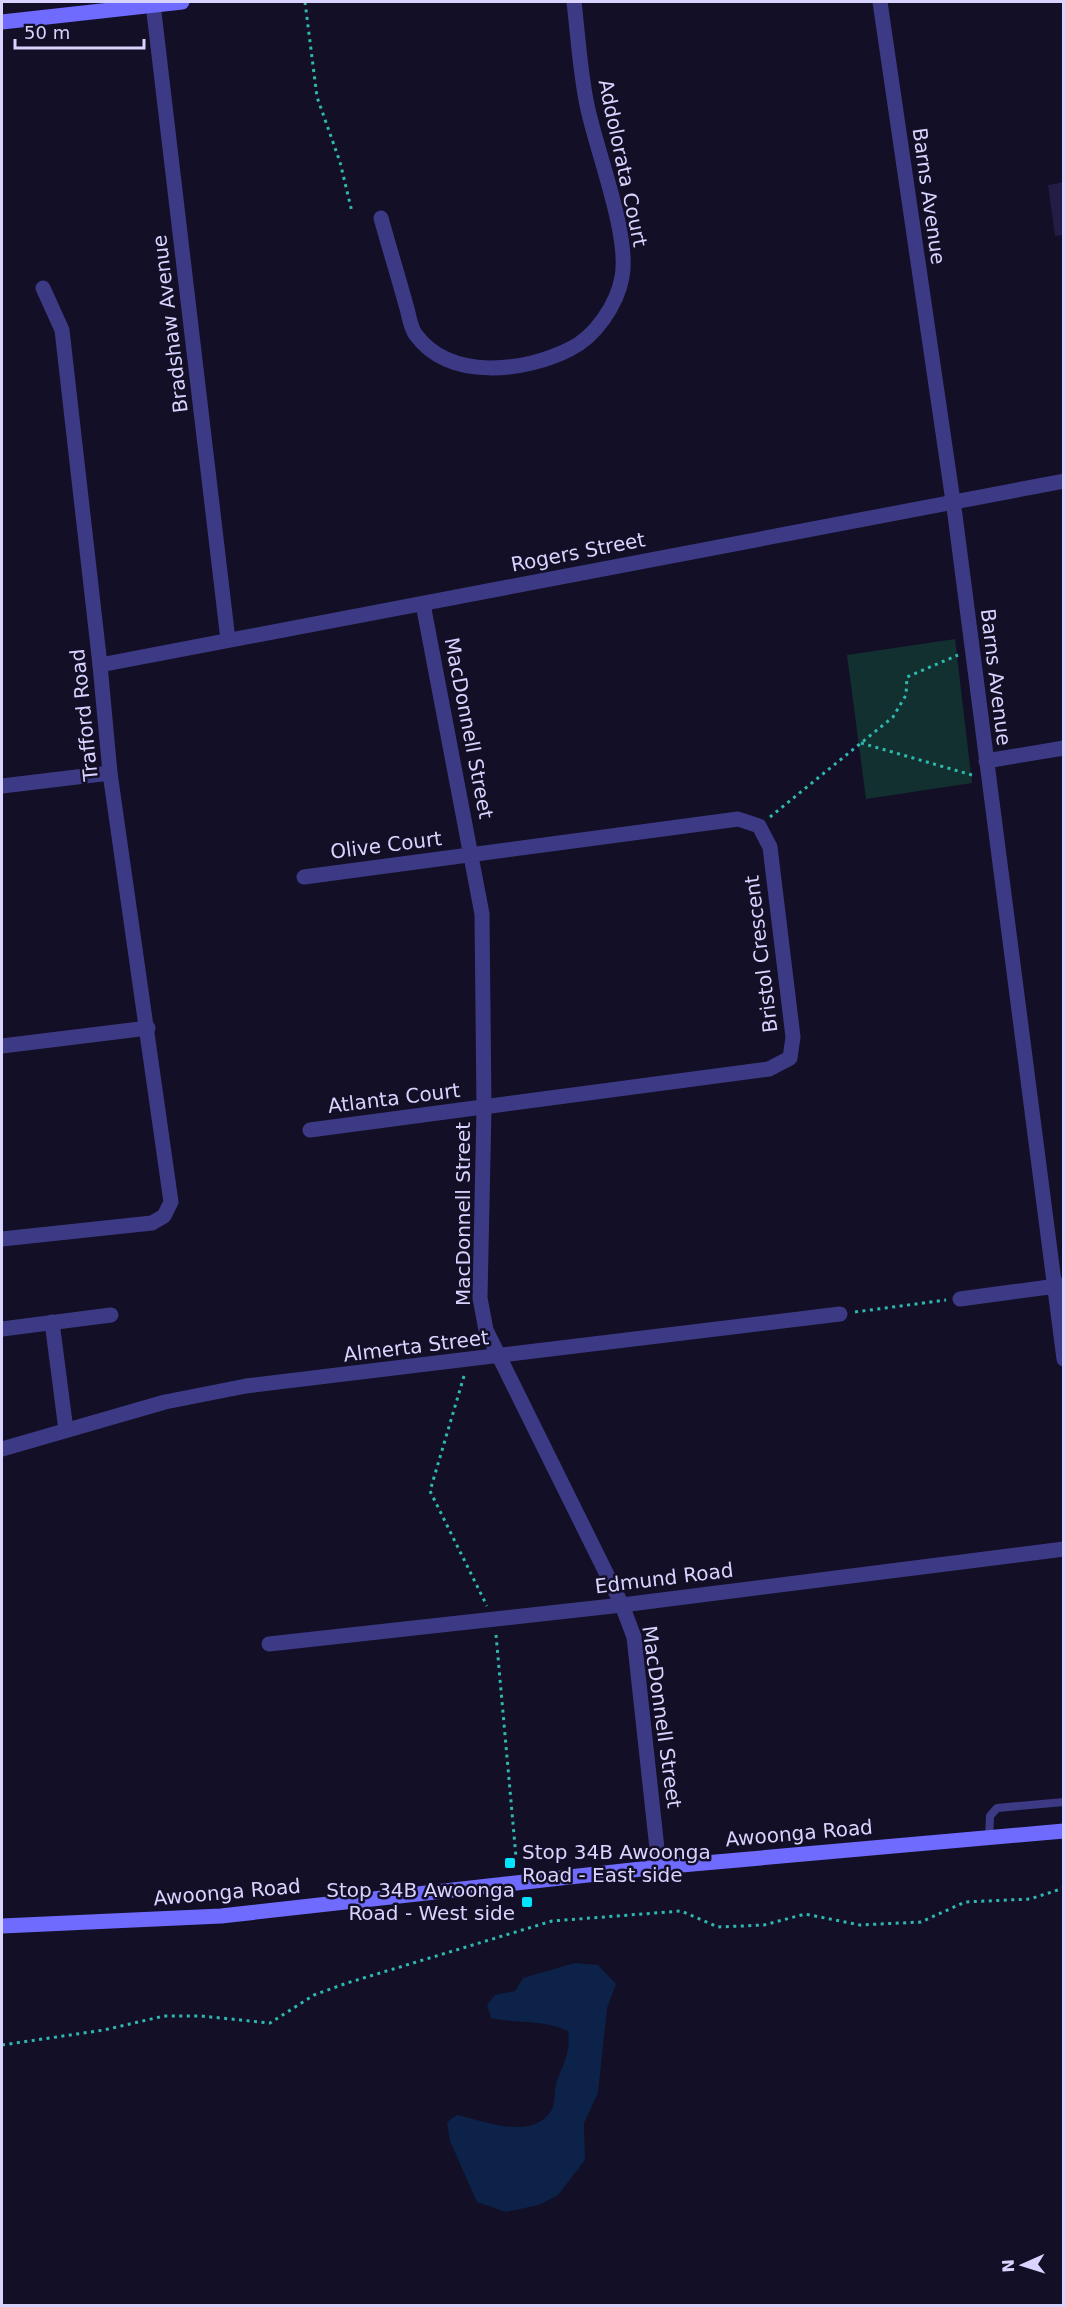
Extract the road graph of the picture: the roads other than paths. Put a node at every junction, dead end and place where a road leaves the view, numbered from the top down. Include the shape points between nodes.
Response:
1 (174, 2) edge
2 (574, 2) edge
3 (880, 2) edge
4 (153, 3) junction
5 (2, 22) edge
6 (381, 218) dead end
7 (43, 288) dead end
8 (1064, 481) edge
9 (953, 502) junction
10 (423, 604) junction
11 (228, 640) junction
12 (100, 665) junction
13 (1064, 748) edge
14 (986, 761) junction
15 (110, 773) junction
16 (2, 786) edge
17 (473, 856) junction
18 (304, 877) dead end
19 (148, 1028) junction
20 (2, 1046) edge
21 (484, 1108) junction
22 (310, 1130) dead end
23 (2, 1239) edge
24 (1059, 1286) edge
25 (960, 1299) road end
26 (840, 1314) road end
27 (111, 1315) dead end
28 (52, 1322) junction
29 (2, 1329) edge
30 (501, 1357) junction
31 (1064, 1359) edge
32 (66, 1430) junction
33 (2, 1449) edge
34 (1064, 1548) edge
35 (622, 1605) junction
36 (269, 1644) dead end
37 (1064, 1802) edge
38 (1064, 1831) edge
39 (989, 1838) junction
40 (659, 1867) junction
41 (2, 1926) edge

1 - 4 main road
2 - 6 street, Addolorata Court via 587,104 621,241 622,277 615,299 596,329 571,349 525,365 480,368 432,353 414,334
3 - 9 street, Barns Avenue
4 - 5 main road
4 - 11 street, Bradshaw Avenue
7 - 12 street, Trafford Road via 62,330
8 - 9 street, Rogers Street
9 - 10 street, Rogers Street
9 - 14 street, Barns Avenue
10 - 11 street, Rogers Street
10 - 17 street, MacDonnell Street
11 - 12 street, Rogers Street
12 - 15 street, Trafford Road
13 - 14 street
14 - 24 street, Barns Avenue
15 - 16 street
15 - 19 street, Trafford Road
17 - 18 street, Olive Court
17 - 21 street, MacDonnell Street via 484,953
17 - 21 street, Bristol Crescent via 738,819 759,826 770,847 793,1037 790,1058 769,1069
19 - 20 street
19 - 23 street, Trafford Road via 171,1202 167,1212 158,1221
21 - 22 street, Atlanta Court
21 - 30 street, MacDonnell Street via 480,1298 486,1330
24 - 25 street
24 - 31 street, Barns Avenue
26 - 30 street, Almerta Street
27 - 28 street
28 - 29 street
28 - 32 street
30 - 32 street, Almerta Street via 246,1386 165,1402
30 - 35 street, MacDonnell Street
32 - 33 street, Almerta Street
34 - 35 street, Edmund Road
35 - 36 street, Edmund Road
35 - 40 street, MacDonnell Street via 634,1637
37 - 39 lane via 997,1808 990,1816
38 - 39 main road, Awoonga Road
39 - 40 main road, Awoonga Road
40 - 41 main road, Awoonga Road via 221,1916

